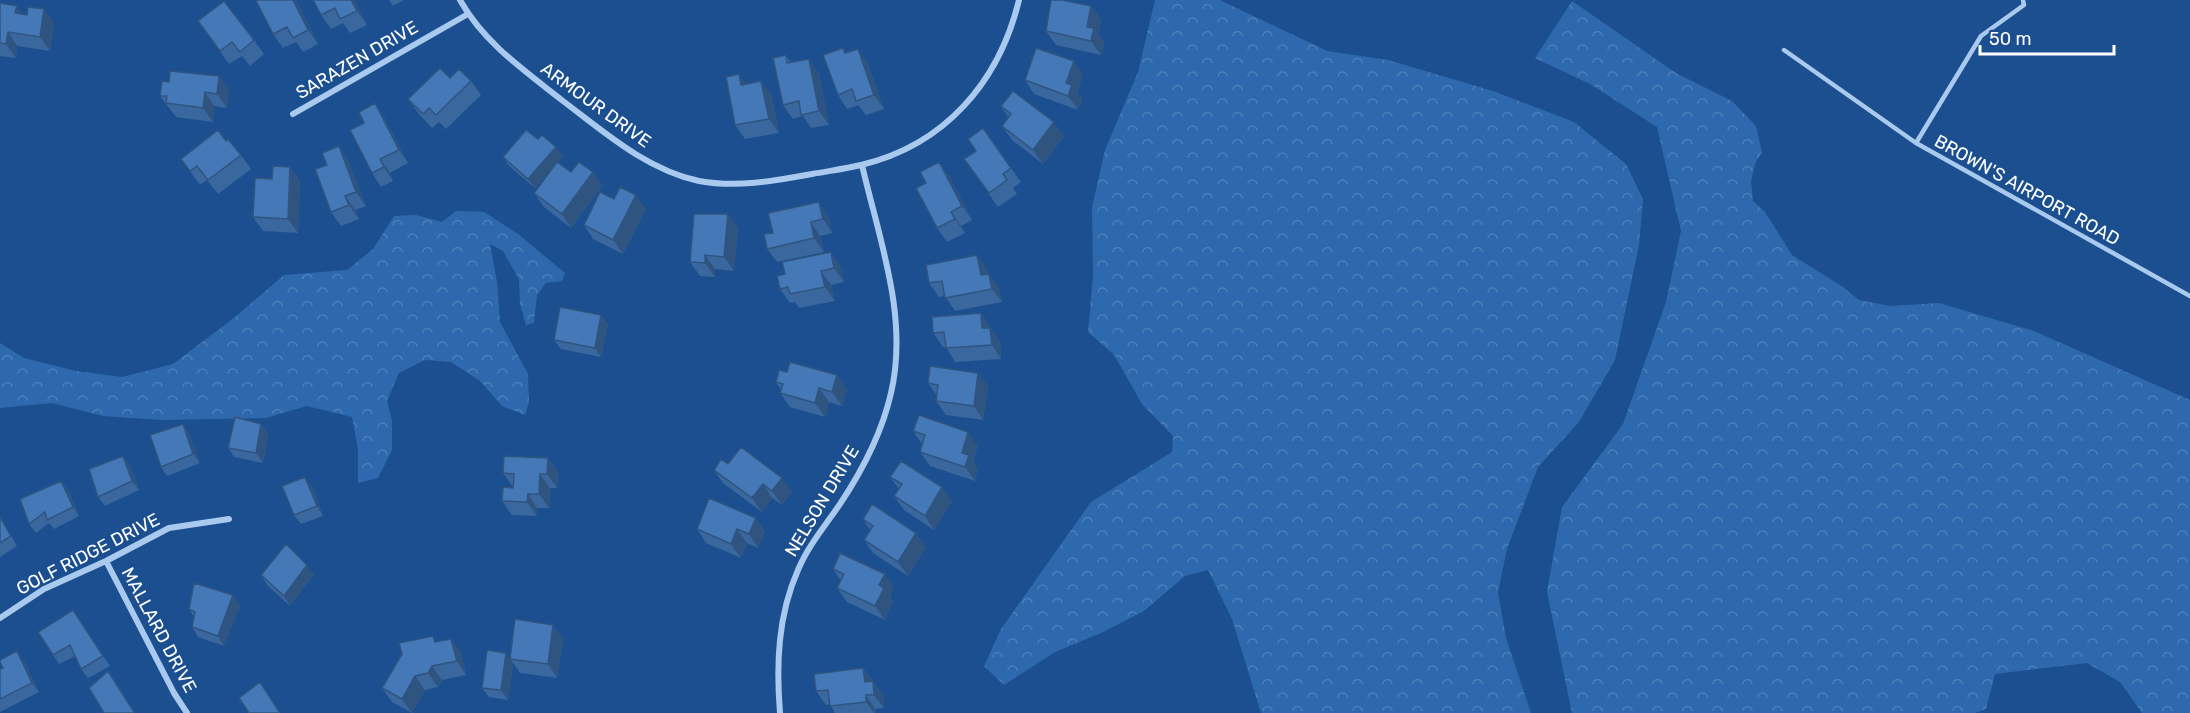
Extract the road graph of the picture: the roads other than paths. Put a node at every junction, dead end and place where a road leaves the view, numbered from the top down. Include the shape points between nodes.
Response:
1 (460, 0) edge
2 (1018, 0) edge
3 (2023, 0) edge
4 (468, 14) junction
5 (1784, 50) dead end
6 (293, 114) dead end
7 (1916, 144) junction
8 (862, 165) junction
9 (2190, 296) edge
10 (229, 519) dead end
11 (106, 561) junction
12 (0, 618) edge
13 (187, 713) edge
14 (780, 713) edge

1 - 4 street, ARMOUR DRIVE
2 - 8 street, ARMOUR DRIVE via 996,64 974,97 920,140
3 - 7 lane, BROWN'S AIRPORT ROAD via 2024,4 1981,36
4 - 6 street, SARAZEN DRIVE
4 - 8 street, ARMOUR DRIVE via 516,64 602,131 660,168 698,180 737,184
5 - 7 lane
7 - 9 lane, BROWN'S AIRPORT ROAD
8 - 14 street, NELSON DRIVE via 895,304 895,372 877,436 853,484 810,547 788,594 779,641
10 - 11 street, GOLF RIDGE DRIVE via 169,528
11 - 12 street, GOLF RIDGE DRIVE via 44,589
11 - 13 street, MALLARD DRIVE

